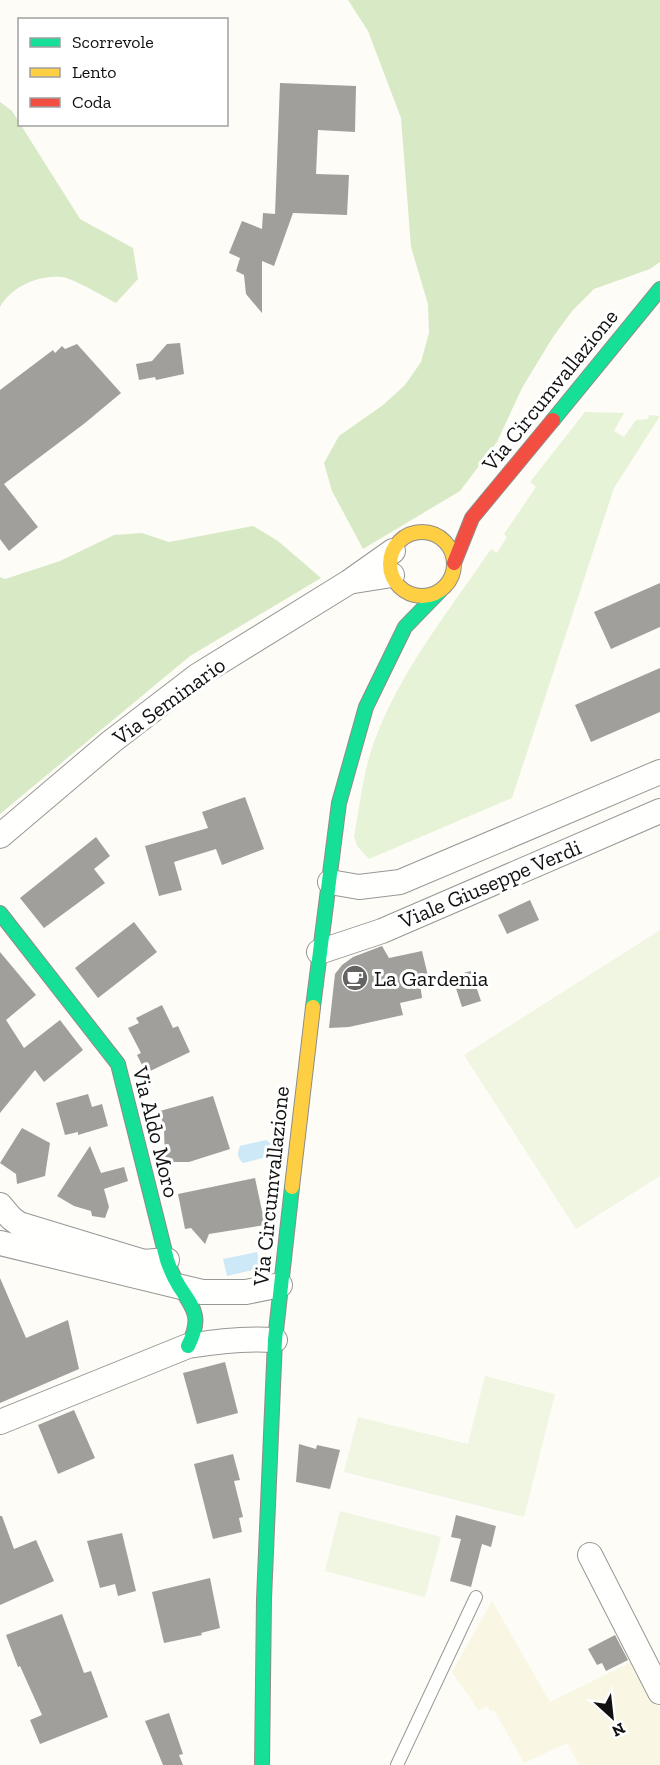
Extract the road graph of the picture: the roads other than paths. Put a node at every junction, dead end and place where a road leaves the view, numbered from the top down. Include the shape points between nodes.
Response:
1 (660, 289) edge
2 (472, 518) junction
3 (428, 533) junction
4 (393, 551) junction
5 (454, 563) junction
6 (349, 582) junction
7 (397, 582) junction
8 (440, 591) junction
9 (405, 627) junction
10 (660, 772) edge
11 (660, 811) edge
12 (0, 836) edge
13 (330, 882) junction
14 (0, 913) edge
15 (318, 952) junction
16 (0, 1205) edge
17 (0, 1243) edge
18 (166, 1260) junction
19 (280, 1286) junction
20 (180, 1288) junction
21 (275, 1340) junction
22 (188, 1346) junction
23 (0, 1422) edge
24 (590, 1555) dead end
25 (476, 1597) dead end
26 (660, 1692) edge
27 (262, 1765) edge
28 (398, 1765) edge

1 - 2 street, Via Circumvallazione
2 - 3 street
2 - 5 street, Via Circumvallazione
3 - 4 street via 408,536
3 - 5 street via 447,543
4 - 6 street, Via Seminario
4 - 7 street via 390,563
5 - 8 street via 448,584
6 - 7 street, Via Seminario
6 - 12 street, Via Seminario via 197,676
7 - 8 street via 410,594 430,596
7 - 9 street
8 - 9 street, Via Circumvallazione
9 - 13 street, Via Circumvallazione via 366,707 339,803
10 - 13 street, Viale Giuseppe Verdi via 400,882 359,887
11 - 15 street, Viale Giuseppe Verdi via 382,931
13 - 15 street, Via Circumvallazione
14 - 18 street, Via Aldo Moro via 118,1064
15 - 19 street, Via Circumvallazione
16 - 18 street via 19,1224 144,1262
17 - 20 street
18 - 20 street, Via Aldo Moro
19 - 20 street via 202,1293
19 - 21 street, Via Circumvallazione
20 - 22 street, Via Aldo Moro via 196,1311 196,1332
21 - 22 street via 220,1340
21 - 27 street, Via Circumvallazione via 264,1587
22 - 23 street
24 - 26 street
25 - 28 lane

